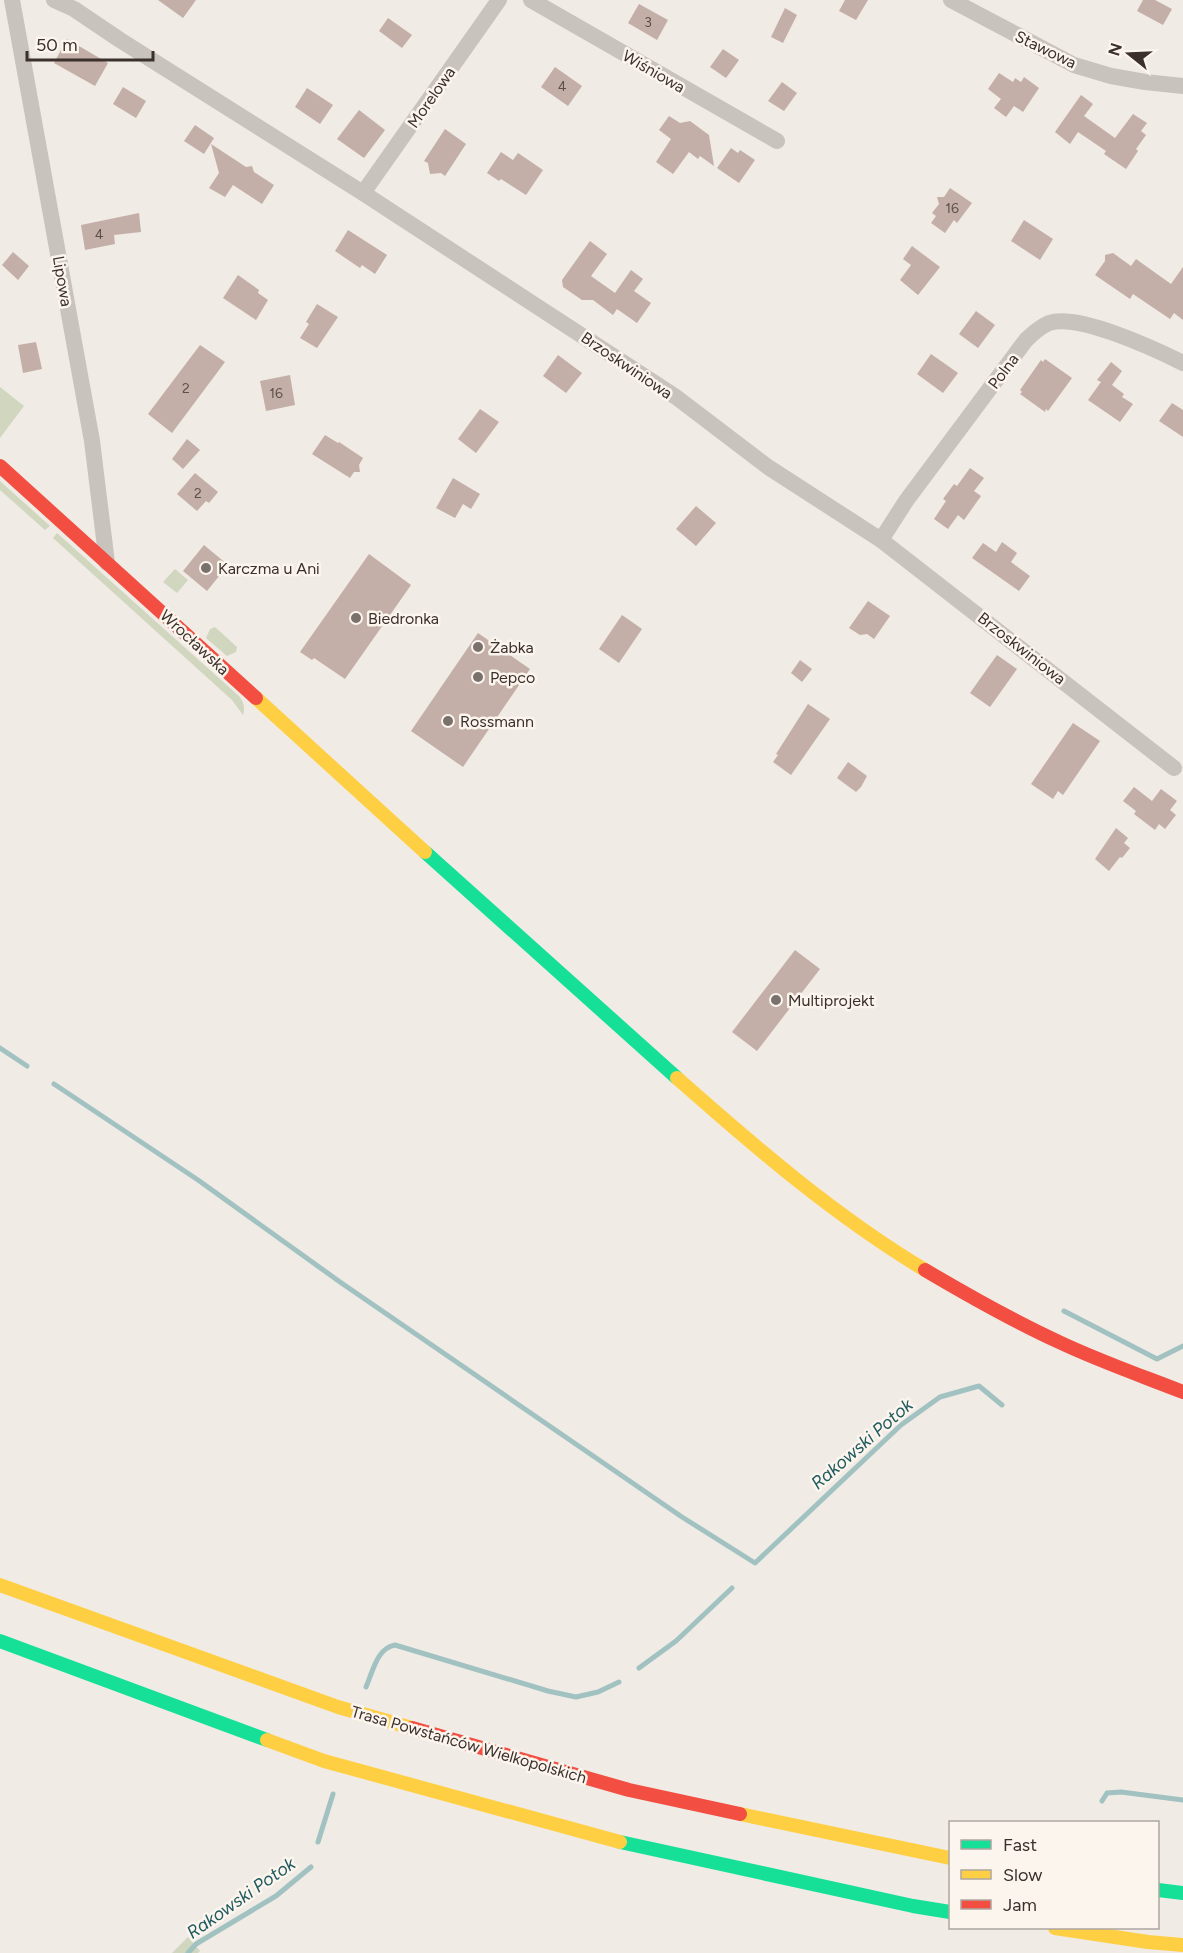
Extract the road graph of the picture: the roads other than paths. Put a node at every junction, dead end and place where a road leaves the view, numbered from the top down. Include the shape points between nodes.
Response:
1 (12, 0) edge
2 (54, 0) edge
3 (499, 0) edge
4 (531, 0) edge
5 (951, 0) edge
6 (1183, 86) edge
7 (777, 141) dead end
8 (363, 193) junction
9 (1183, 363) edge
10 (0, 466) edge
11 (881, 540) junction
12 (107, 563) junction
13 (1174, 768) dead end
14 (1183, 1392) edge
15 (0, 1585) edge
16 (0, 1641) edge
17 (949, 1858) edge
18 (1159, 1890) edge
19 (1183, 1893) edge
20 (949, 1912) edge
21 (1062, 1929) edge
22 (1183, 1944) edge

1 - 12 street, Lipowa via 92,441
2 - 8 street, Brzoskwiniowa
3 - 8 street, Morelowa
4 - 7 street, Wiśniowa
5 - 6 street, Stawowa via 1074,65 1111,76
8 - 11 street, Brzoskwiniowa via 676,397 768,467
9 - 11 street, Polna via 1116,334 1076,322 1050,323 1037,330 906,501
10 - 12 main road, Wrocławska
11 - 13 street, Brzoskwiniowa
12 - 14 main road, Wrocławska via 671,1074 828,1204 900,1254 1016,1321
15 - 17 main road, Trasa Powstańców Wielkopolskich via 338,1707 629,1790
16 - 20 main road via 324,1761 615,1841
18 - 19 main road
21 - 22 main road

